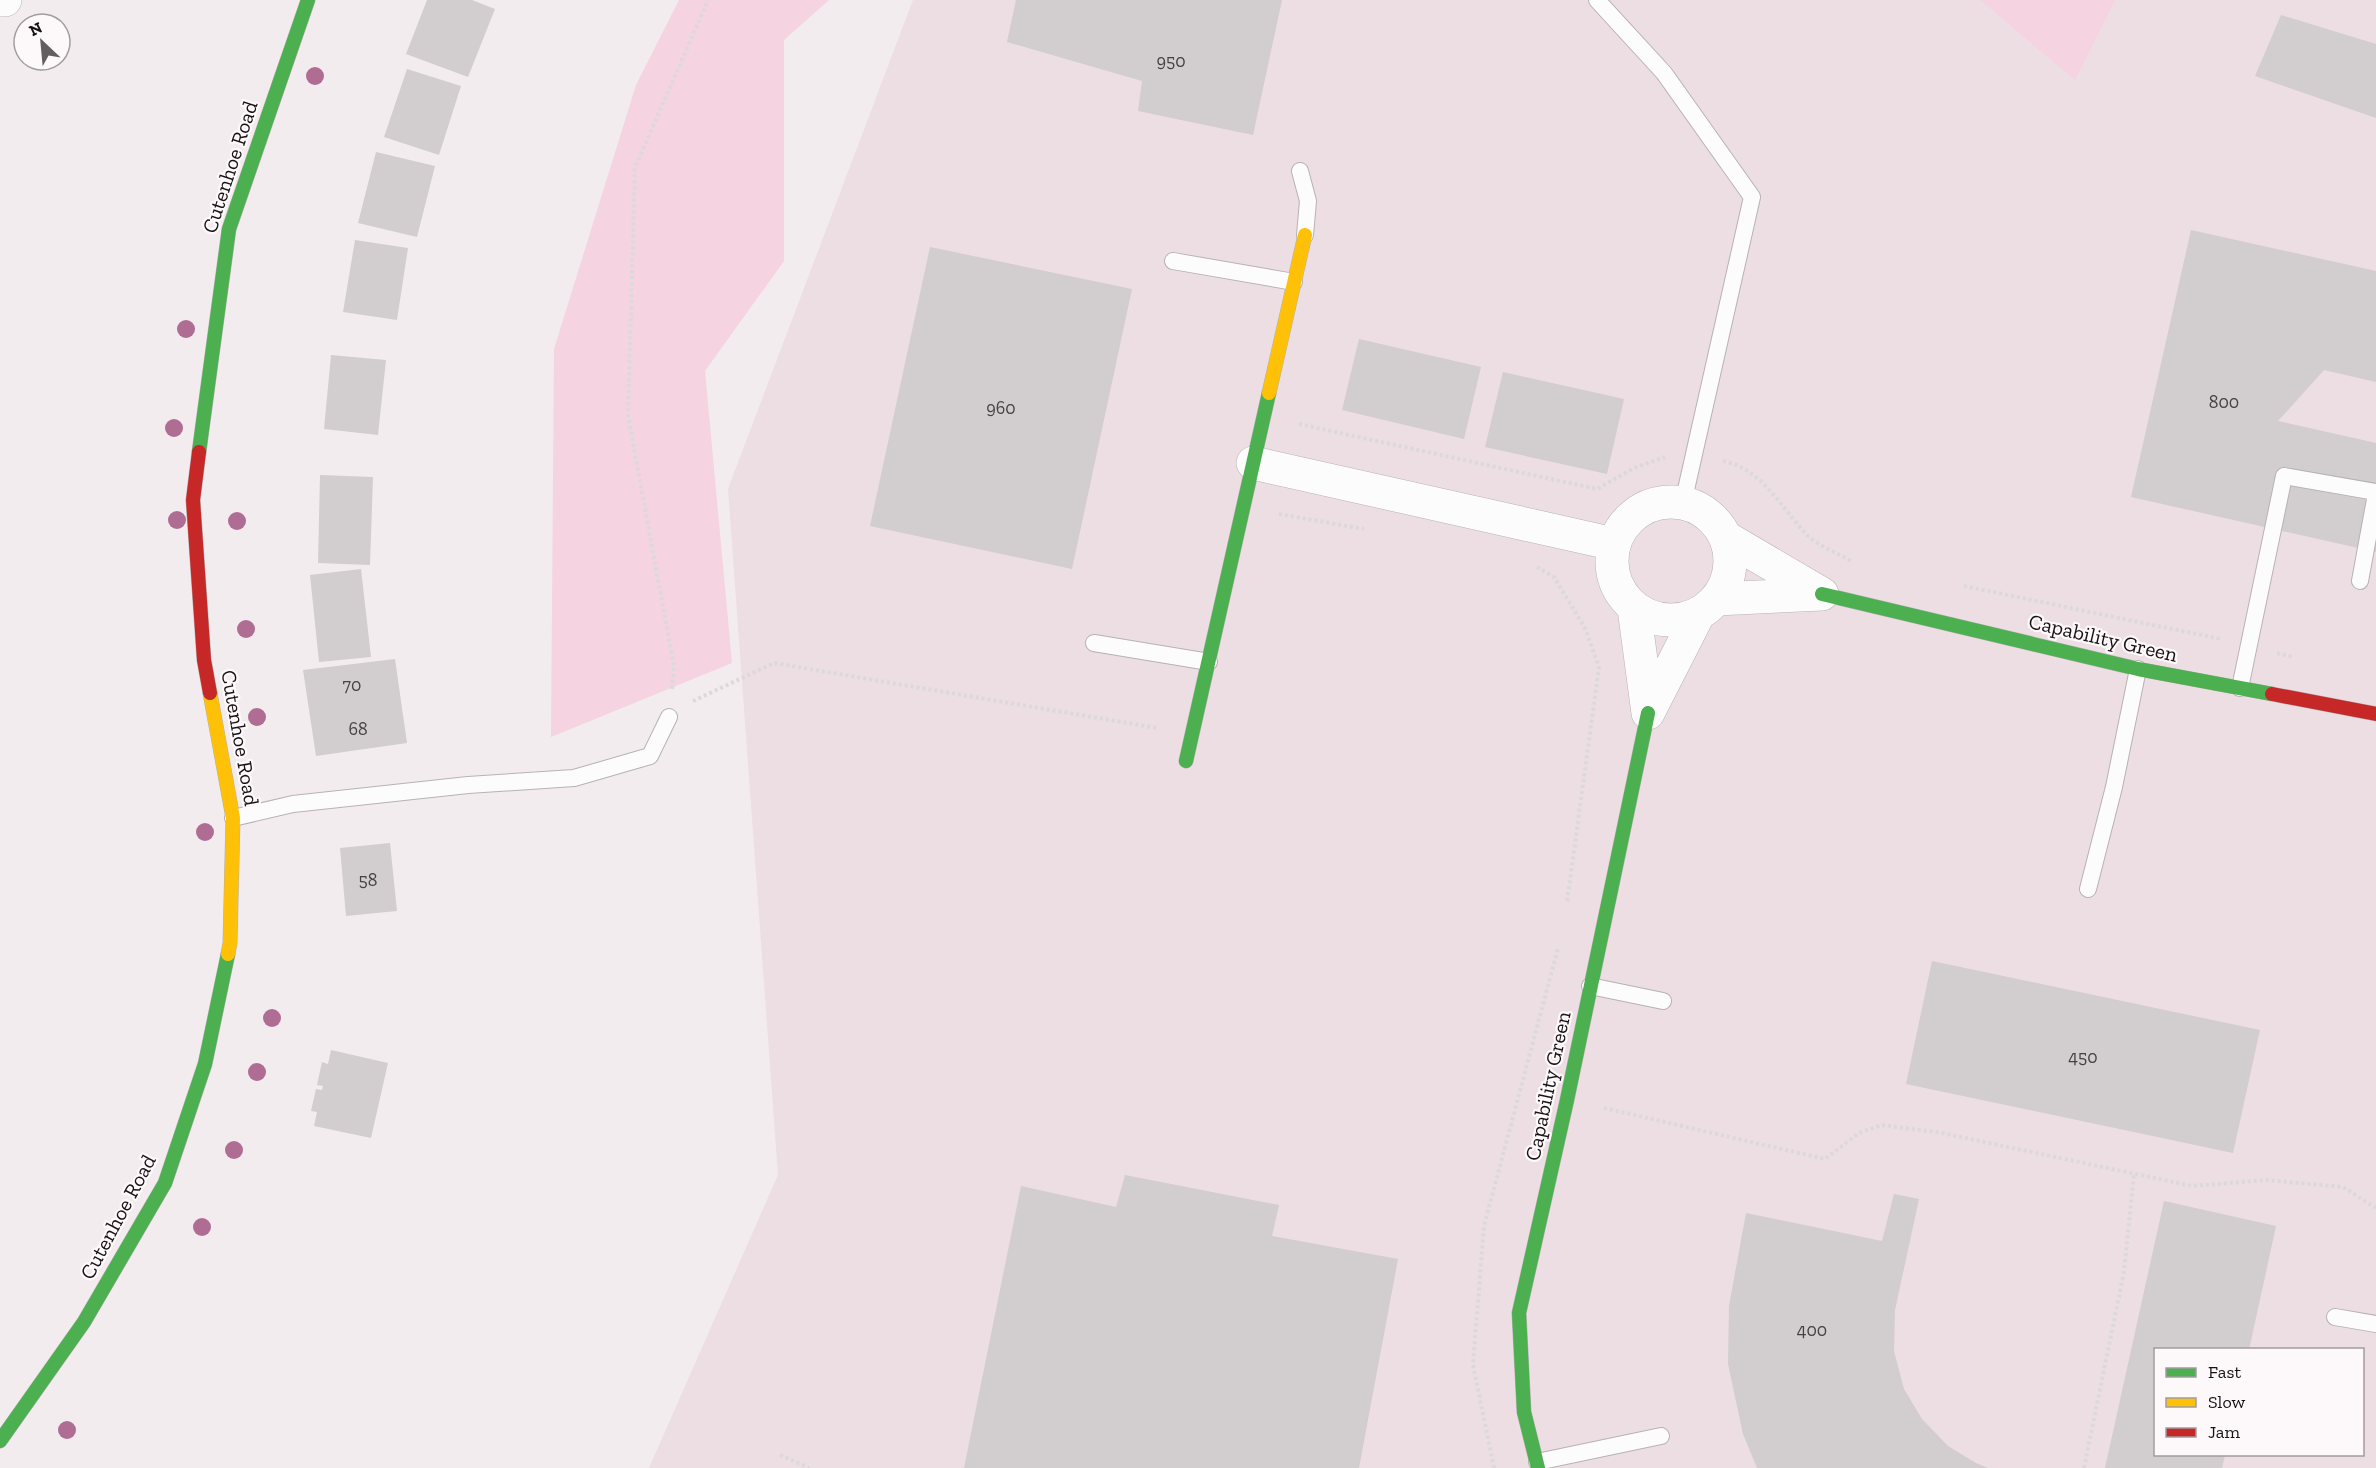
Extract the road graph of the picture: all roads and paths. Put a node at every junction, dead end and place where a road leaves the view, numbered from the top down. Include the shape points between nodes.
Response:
1 (0, 0) edge
2 (5, 0) edge
3 (308, 0) edge
4 (708, 0) edge
5 (1597, 0) edge
6 (1300, 171) dead end
7 (1305, 235) joint
8 (1173, 261) dead end
9 (1294, 282) junction
10 (1264, 417) junction
11 (1695, 456) junction
12 (1253, 463) junction
13 (2376, 493) edge
14 (1683, 503) junction
15 (1243, 508) junction
16 (1369, 530) dead end
17 (1725, 537) junction
18 (1614, 544) junction
19 (1854, 562) dead end
20 (1536, 567) dead end
21 (2360, 581) dead end
22 (1959, 585) dead end
23 (1822, 594) junction
24 (1708, 606) junction
25 (1634, 608) junction
26 (1094, 643) dead end
27 (2248, 644) junction
28 (2302, 659) dead end
29 (1209, 662) junction
30 (2138, 669) junction
31 (2240, 688) junction
32 (1648, 713) junction
33 (2376, 714) edge
34 (669, 717) junction
35 (1191, 734) junction
36 (1186, 761) dead end
37 (233, 818) junction
38 (2088, 889) dead end
39 (1566, 913) dead end
40 (1558, 947) dead end
41 (1590, 986) junction
42 (1663, 1001) dead end
43 (1597, 1107) dead end
44 (2134, 1174) junction
45 (2376, 1208) edge
46 (2335, 1317) dead end
47 (2376, 1324) edge
48 (1661, 1436) dead end
49 (0, 1442) edge
50 (780, 1455) dead end
51 (1538, 1465) edge
52 (809, 1468) edge
53 (1494, 1468) edge
54 (2084, 1468) edge

1 - 2 street
3 - 37 street, Cutenhoe Road via 229,229 193,500 204,660
4 - 34 path via 635,168 628,415 674,667
5 - 11 lane via 1664,73 1752,198
6 - 7 lane via 1308,201
7 - 9 street
8 - 9 lane
9 - 10 street
10 - 11 path via 1597,489 1634,468 1669,456
10 - 12 street
11 - 14 lane
11 - 19 path via 1738,464 1771,491 1808,536
12 - 15 street
12 - 18 street
13 - 21 lane
13 - 27 lane via 2284,476
14 - 17 street via 1715,521
14 - 18 street via 1649,507 1622,528
15 - 16 path
15 - 29 street
17 - 23 street
17 - 24 street via 1730,569 1725,585
18 - 25 street via 1614,579
20 - 39 path via 1554,577 1585,628 1599,667
22 - 27 path
23 - 24 street
23 - 30 street, Capability Green
24 - 25 street via 1683,619 1666,620
24 - 32 street
25 - 32 street
26 - 29 lane
27 - 28 path
27 - 31 lane
29 - 35 street
30 - 31 street, Capability Green
30 - 38 lane
31 - 33 street, Capability Green
32 - 41 street, Capability Green
34 - 35 path via 774,663
34 - 37 lane via 650,756 574,778 293,804
35 - 36 street
37 - 49 street, Cutenhoe Road via 230,943 205,1064 165,1183 84,1322
40 - 53 path via 1484,1226 1473,1365
41 - 42 lane
41 - 51 street, Capability Green via 1519,1313 1524,1412
43 - 44 path via 1825,1159 1859,1133 1882,1125 1942,1133
44 - 45 path via 2192,1186 2266,1180 2343,1187
44 - 54 path via 2124,1272
46 - 47 lane
48 - 51 lane
50 - 52 path

